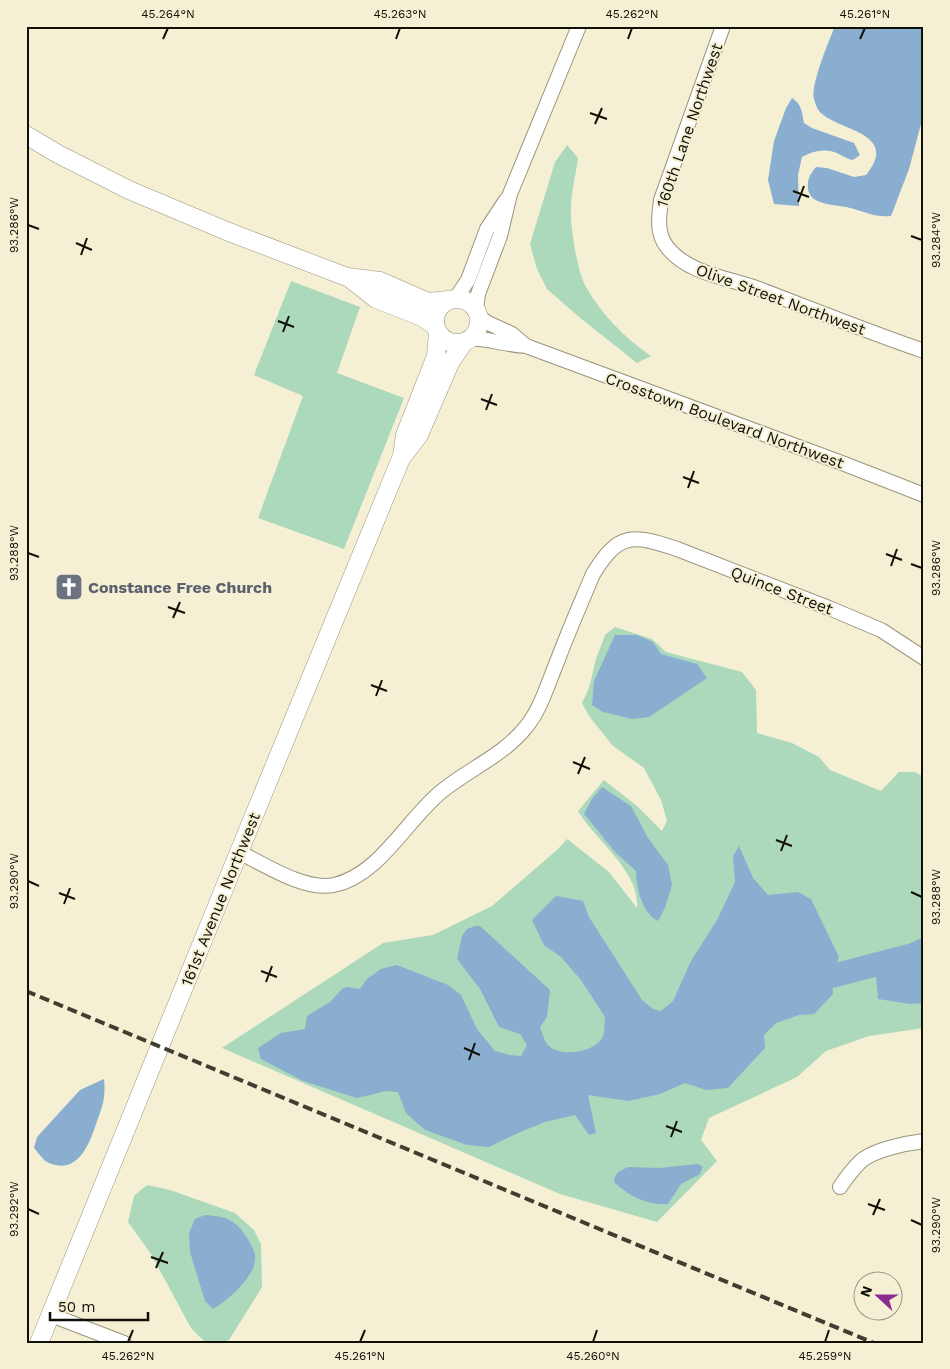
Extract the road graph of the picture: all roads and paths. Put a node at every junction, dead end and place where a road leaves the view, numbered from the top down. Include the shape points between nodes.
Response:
1 (579, 26) edge
2 (723, 26) edge
3 (26, 135) edge
4 (510, 194) junction
5 (658, 224) joint
6 (347, 277) junction
7 (452, 299) junction
8 (477, 314) junction
9 (437, 330) junction
10 (467, 340) junction
11 (526, 346) junction
12 (924, 351) edge
13 (402, 456) junction
14 (924, 495) edge
15 (924, 658) edge
16 (239, 852) junction
17 (924, 1141) edge
18 (840, 1187) dead end
19 (51, 1315) junction
20 (39, 1343) edge
21 (124, 1343) edge

1 - 4 street
2 - 5 street, 160th Lane Northwest via 661,200
3 - 6 main road via 129,190
4 - 7 street via 487,229 468,280
4 - 8 street via 500,236 478,294
5 - 12 street, Olive Street Northwest via 666,246 681,260 701,271
6 - 7 main road via 380,281 428,302
6 - 9 main road via 376,299 422,316
7 - 8 main road via 471,304
7 - 9 main road via 437,311
8 - 10 main road via 478,326
8 - 11 street, Crosstown Boulevard Northwest
9 - 10 main road via 449,342
9 - 13 main road, 161st Avenue Northwest via 436,356 405,435
10 - 11 street, Crosstown Boulevard Northwest via 482,339
10 - 13 main road, 161st Avenue Northwest via 450,363 419,435
11 - 14 street, Crosstown Boulevard Northwest
13 - 16 main road, 161st Avenue Northwest
15 - 16 street, Quince Street via 881,630 829,608 676,549 633,538 611,550 593,574 544,695 526,727 507,746 442,791 381,857 350,880 333,885 314,885 291,878
16 - 19 main road, 161st Avenue Northwest
17 - 18 street via 903,1144 861,1160
19 - 20 main road, 161st Avenue Northwest
19 - 21 street

